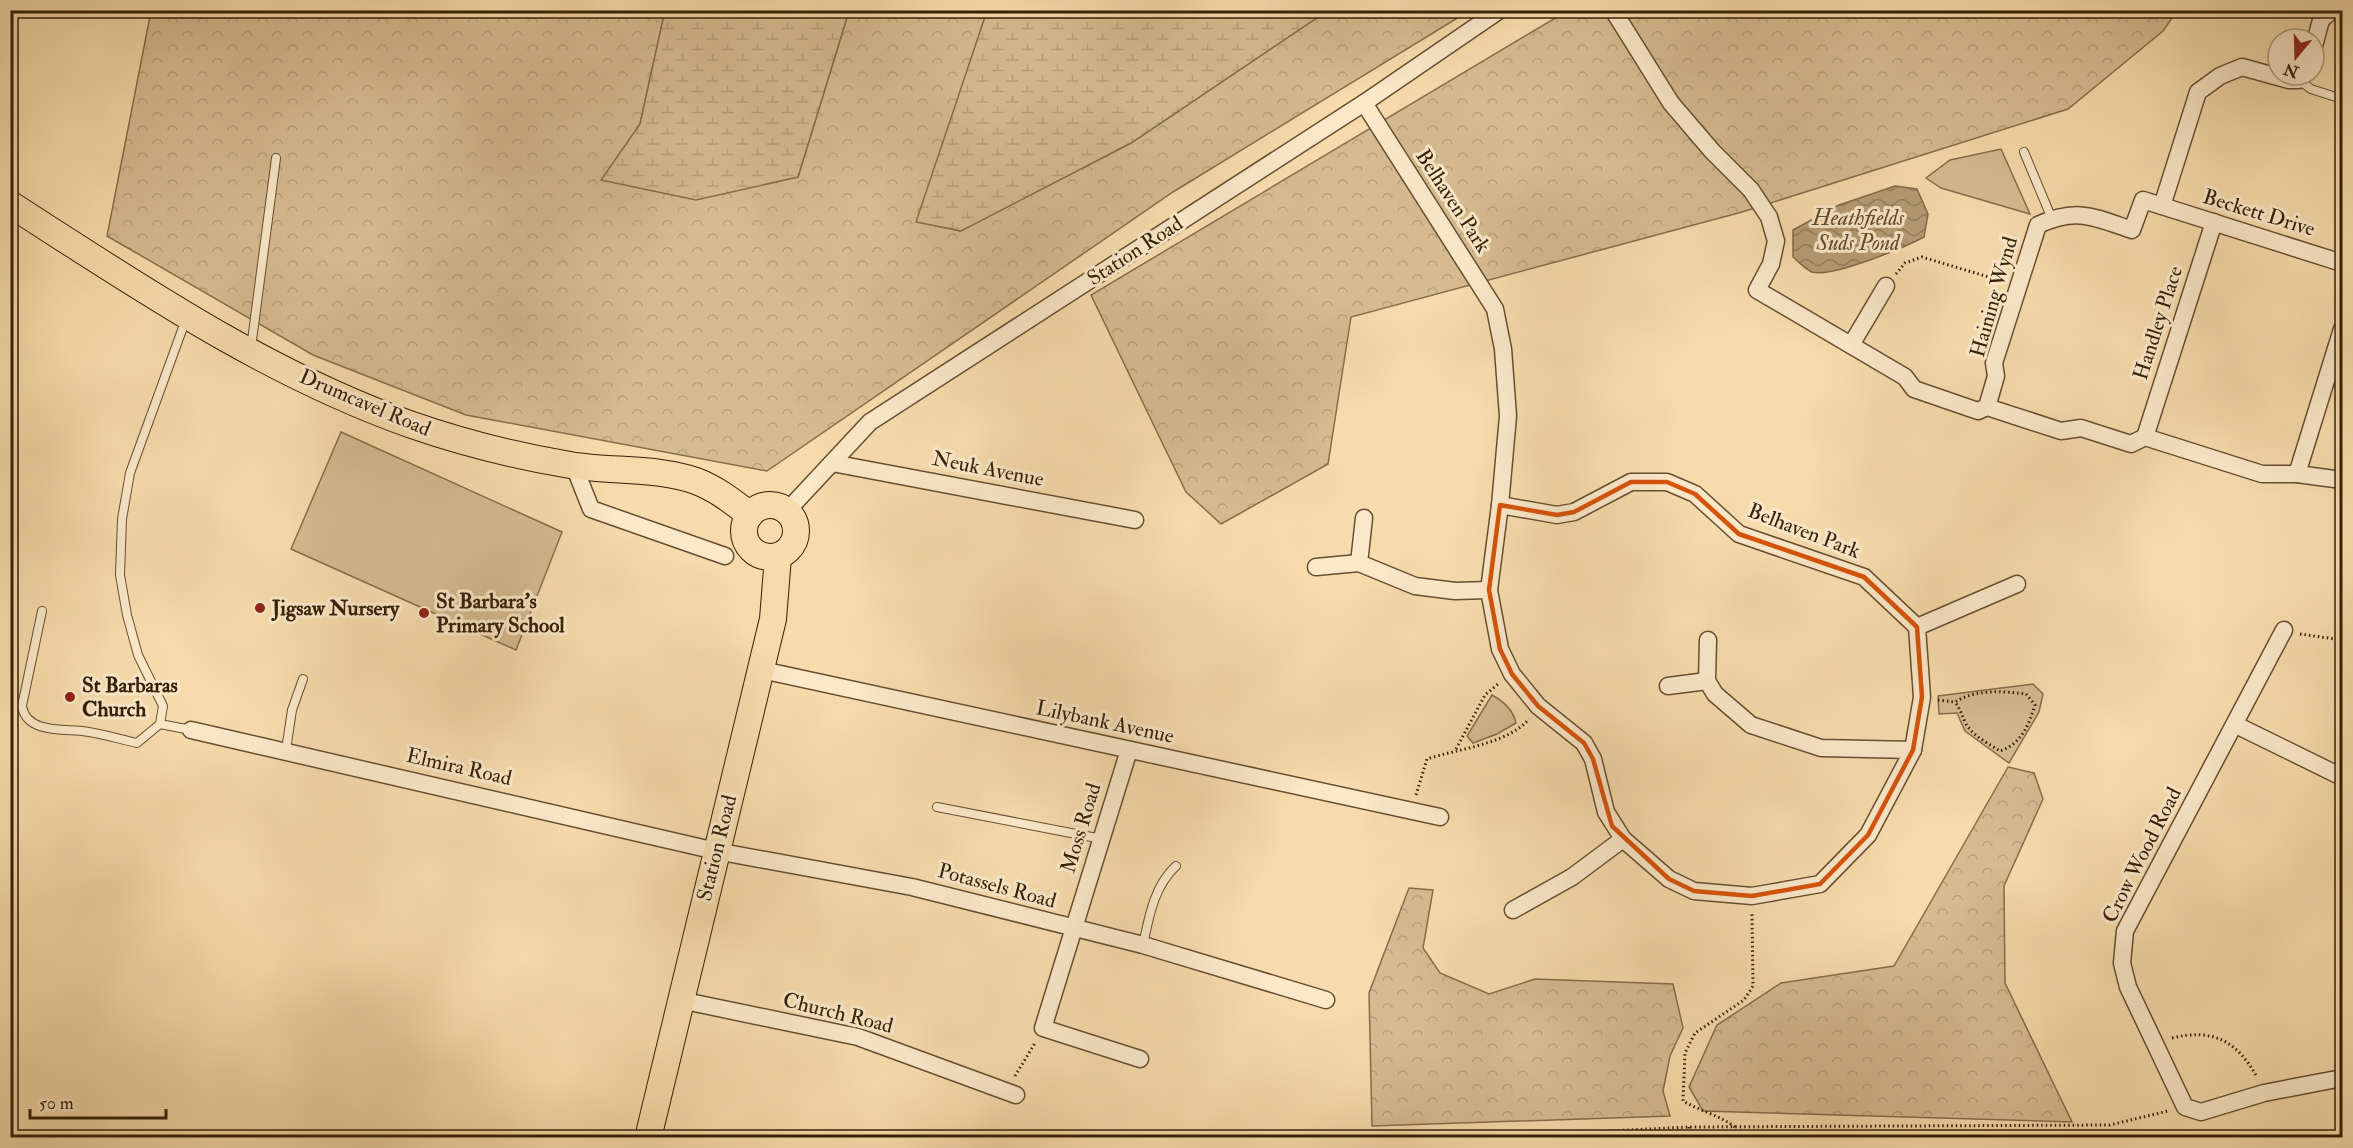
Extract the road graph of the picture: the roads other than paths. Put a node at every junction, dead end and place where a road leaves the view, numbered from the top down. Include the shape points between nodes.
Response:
1 (1500, 10) edge
2 (1613, 10) edge
3 (2332, 10) edge
4 (2319, 27) edge
5 (2266, 74) edge
6 (2309, 87) edge
7 (2343, 99) edge
8 (1364, 103) junction
9 (2024, 152) dead end
10 (276, 158) dead end
11 (10, 204) edge
12 (2162, 206) junction
13 (2052, 219) junction
14 (2214, 222) junction
15 (2343, 263) edge
16 (1886, 286) road end
17 (187, 318) junction
18 (2343, 329) edge
19 (1851, 345) junction
20 (250, 352) junction
21 (1987, 407) junction
22 (2145, 437) junction
23 (832, 463) junction
24 (574, 466) junction
25 (2297, 474) junction
26 (2343, 480) edge
27 (1500, 505) junction
28 (787, 511) junction
29 (750, 515) junction
30 (1364, 518) dead end
31 (1136, 520) dead end
32 (725, 556) dead end
33 (778, 557) junction
34 (1359, 562) junction
35 (1316, 567) dead end
36 (2017, 584) dead end
37 (1489, 590) junction
38 (42, 611) dead end
39 (1917, 627) junction
40 (2284, 630) road end
41 (1708, 640) dead end
42 (762, 670) junction
43 (303, 679) dead end
44 (1707, 681) junction
45 (1668, 686) dead end
46 (160, 724) junction
47 (2236, 724) junction
48 (191, 730) joint
49 (286, 750) junction
50 (1129, 750) junction
51 (1913, 750) junction
52 (2343, 777) edge
53 (937, 807) dead end
54 (1440, 817) dead end
55 (1101, 839) junction
56 (1623, 839) junction
57 (716, 851) junction
58 (1176, 866) dead end
59 (1514, 910) dead end
60 (1072, 929) junction
61 (1143, 945) junction
62 (680, 1000) junction
63 (1326, 1000) dead end
64 (1140, 1059) dead end
65 (2343, 1078) edge
66 (1011, 1093) road end
67 (648, 1137) edge

1 - 8 street, Station Road
2 - 19 street via 1671,103 1751,190 1769,217 1776,241 1771,264 1757,290
3 - 4 street
5 - 12 street via 2242,67 2220,76 2198,92
6 - 7 lane
8 - 23 street, Station Road via 870,422
8 - 27 street, Belhaven Park via 1495,309 1503,349 1508,416
9 - 13 lane
10 - 20 lane
11 - 17 main road, Drumcavel Road
12 - 13 street via 2143,200 2132,230 2085,213
12 - 14 street, Beckett Drive
13 - 21 street, Haining Wynd via 2038,225 1994,363 1996,376
14 - 15 street, Beckett Drive
14 - 22 street, Handley Place
16 - 19 street
17 - 20 main road, Drumcavel Road
17 - 46 lane via 130,473 123,519 120,575 127,615 138,655 163,706
18 - 25 street
19 - 21 street via 1905,377 1914,389 1978,411
20 - 24 main road, Drumcavel Road via 359,405 411,424 481,448
21 - 22 street via 2061,431 2081,428 2131,444
22 - 25 street via 2262,474
23 - 28 street, Station Road
23 - 31 street, Neuk Avenue
24 - 29 main road, Drumcavel Road via 676,475 709,487
24 - 32 street via 591,509
25 - 26 street
27 - 37 street, Belhaven Park
27 - 39 street, Belhaven Park via 1566,514 1632,482 1667,482 1695,494 1739,534 1864,577
28 - 29 main road via 770,505
28 - 33 main road via 796,524 795,541
29 - 33 main road via 744,527 747,544 761,556
30 - 34 street
33 - 42 main road, Station Road via 773,619
34 - 35 street
34 - 37 street via 1415,586
36 - 39 street
37 - 56 street, Belhaven Park via 1500,649 1512,674 1538,706 1584,742 1593,759 1606,812
38 - 46 lane via 22,706 27,717 49,729 82,731 137,743
39 - 51 street, Belhaven Park via 1922,697
40 - 47 street, Crow Wood Road
41 - 44 street
42 - 50 street, Lilybank Avenue
42 - 57 main road, Station Road
43 - 49 lane via 292,710
44 - 45 street
44 - 51 street via 1715,694 1751,725 1821,748
46 - 48 lane
47 - 52 street
47 - 65 street, Crow Wood Road via 2125,931 2122,963 2128,987 2185,1107 2201,1112 2264,1093
48 - 49 street, Elmira Road
49 - 57 street, Elmira Road
50 - 54 street, Lilybank Avenue
50 - 55 street, Moss Road
51 - 56 street, Belhaven Park via 1868,835 1820,884 1752,896 1694,891 1669,879
53 - 55 lane
55 - 60 street, Moss Road
56 - 59 street via 1572,877
57 - 60 street, Potassels Road via 912,887
57 - 62 main road, Station Road
58 - 61 lane via 1159,887
60 - 61 street, Potassels Road
60 - 64 street, Moss Road via 1043,1028
61 - 63 street, Potassels Road
62 - 66 street, Church Road via 858,1037
62 - 67 main road, Station Road

